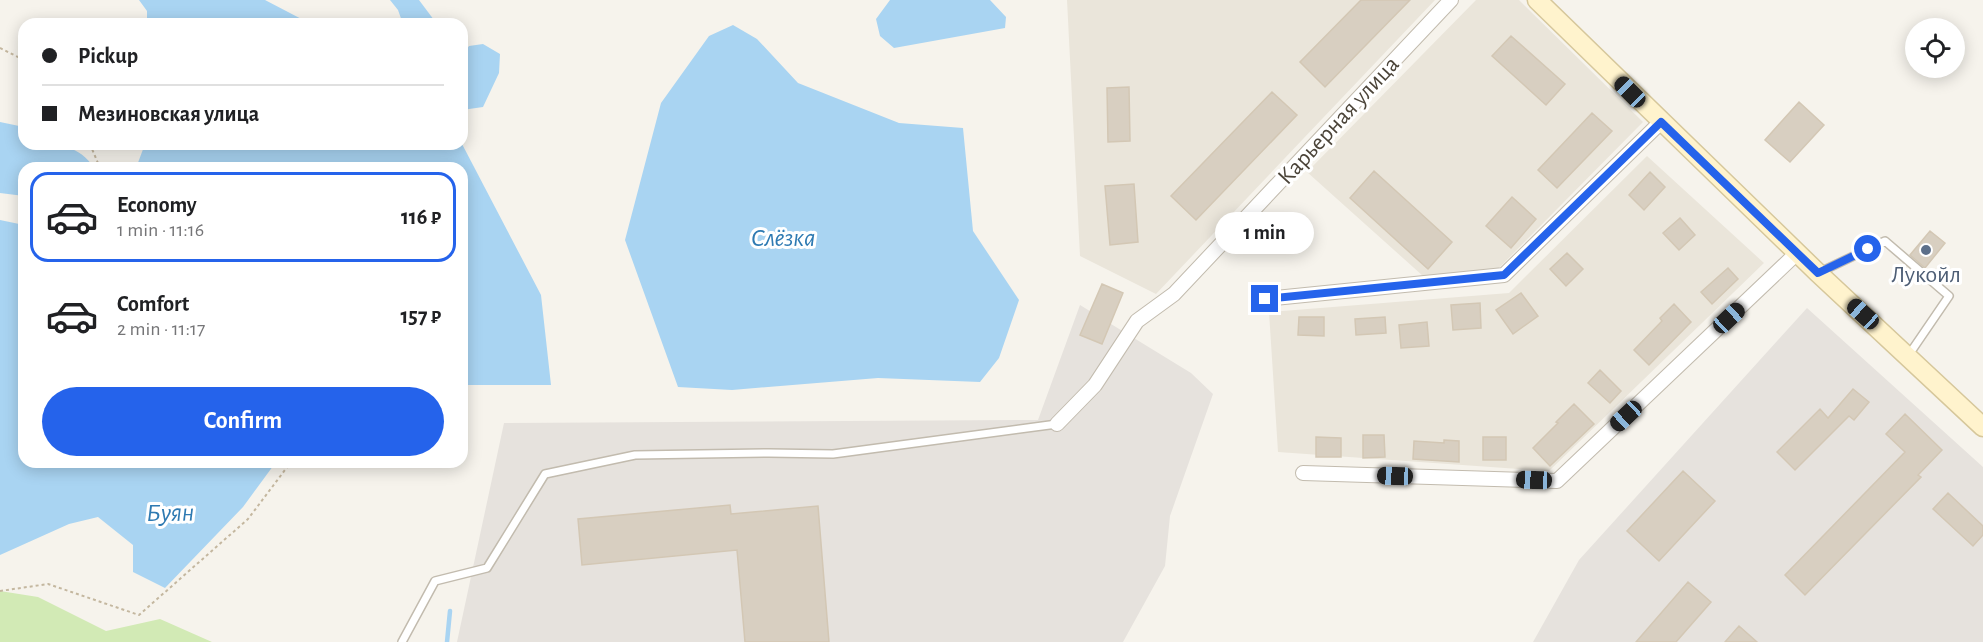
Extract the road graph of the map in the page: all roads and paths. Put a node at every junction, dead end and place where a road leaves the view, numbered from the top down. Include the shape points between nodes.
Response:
1 (1451, 0) edge
2 (1537, 0) edge
3 (0, 48) edge
4 (18, 57) edge
5 (1661, 122) junction
6 (1797, 253) junction
7 (1818, 273) junction
8 (1265, 299) dead end
9 (1908, 356) junction
10 (1057, 424) joint
11 (1983, 427) edge
12 (287, 468) edge
13 (1303, 473) dead end
14 (0, 591) edge
15 (402, 642) edge

1 - 10 street, Карьерная улица via 1174,294 1137,321 1095,385
2 - 5 main road
3 - 4 path
5 - 6 main road
5 - 8 street via 1504,275
6 - 7 main road
6 - 13 street via 1557,481
7 - 9 main road
7 - 9 lane via 1885,242 1950,296
9 - 11 main road
10 - 15 lane via 833,454 635,455 545,474 487,568 435,581
12 - 14 path via 249,519 139,615 48,584

